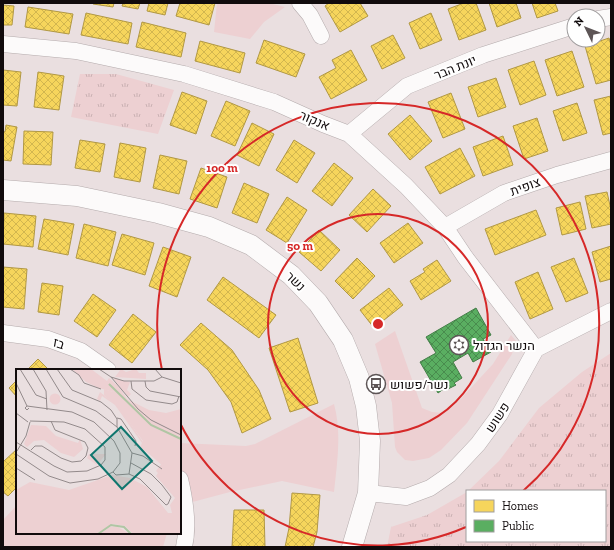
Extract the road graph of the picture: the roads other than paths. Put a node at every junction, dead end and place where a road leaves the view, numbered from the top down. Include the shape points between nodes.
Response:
1 (300, 3) edge
2 (566, 29) edge
3 (321, 36) dead end
4 (3, 44) edge
5 (349, 134) junction
6 (611, 160) edge
7 (3, 190) edge
8 (445, 227) junction
9 (611, 311) edge
10 (3, 333) edge
11 (536, 349) junction
12 (107, 369) edge
13 (181, 483) edge
14 (368, 493) junction
15 (184, 547) edge
16 (352, 547) edge

1 - 3 street
2 - 5 street, יונת הבר via 483,55 407,86
4 - 5 street, אנקור via 76,52 184,74 274,102
5 - 8 street, אנקור via 406,186
6 - 8 street, צופית via 557,174 504,193
7 - 14 street, נשר via 77,196 209,227 251,245 291,275 318,303 343,340 359,378 366,406 370,441
8 - 11 street, אנקור via 465,258
9 - 11 street
10 - 12 street, בז via 48,339 81,351
11 - 14 street, פשוש via 500,414 478,444 449,475 430,488 406,497
13 - 15 street via 186,537
14 - 16 street, נשר

